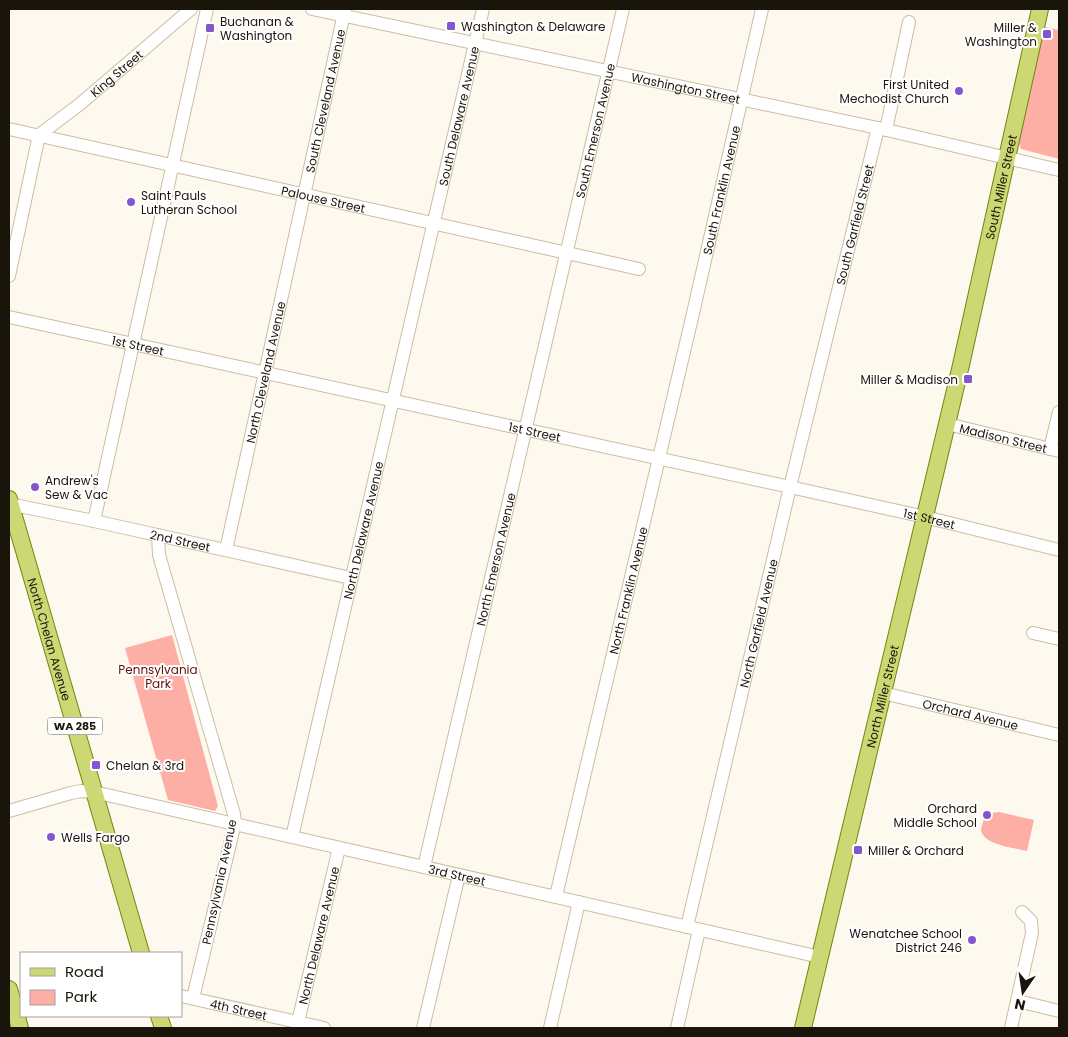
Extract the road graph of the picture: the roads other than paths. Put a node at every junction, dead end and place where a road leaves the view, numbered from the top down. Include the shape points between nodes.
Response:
1 (191, 9) edge
2 (207, 9) edge
3 (312, 9) edge
4 (483, 9) edge
5 (623, 9) edge
6 (762, 9) edge
7 (1040, 9) edge
8 (344, 12) edge
9 (909, 22) dead end
10 (475, 43) junction
11 (609, 71) junction
12 (742, 99) junction
13 (9, 129) edge
14 (882, 129) junction
15 (39, 135) junction
16 (1007, 157) junction
17 (172, 164) junction
18 (1059, 170) edge
19 (303, 193) junction
20 (434, 223) junction
21 (566, 252) junction
22 (639, 269) dead end
23 (9, 276) edge
24 (700, 284) joint
25 (9, 317) edge
26 (831, 320) joint
27 (133, 343) junction
28 (961, 365) joint
29 (265, 373) junction
30 (392, 401) junction
31 (1059, 412) edge
32 (947, 424) junction
33 (525, 429) junction
34 (1055, 450) edge
35 (658, 458) junction
36 (790, 487) junction
37 (9, 502) edge
38 (925, 517) junction
39 (94, 521) junction
40 (158, 535) junction
41 (226, 550) junction
42 (1059, 550) edge
43 (351, 578) junction
44 (1033, 633) dead end
45 (1059, 639) edge
46 (883, 693) junction
47 (1059, 735) edge
48 (94, 792) junction
49 (9, 811) edge
50 (234, 824) junction
51 (292, 837) junction
52 (339, 848) junction
53 (424, 867) junction
54 (459, 875) junction
55 (556, 896) junction
56 (579, 902) junction
57 (1022, 912) dead end
58 (693, 928) junction
59 (142, 952) edge
60 (820, 957) junction
61 (9, 990) edge
62 (187, 997) edge
63 (1018, 1001) junction
64 (1059, 1011) edge
65 (298, 1022) junction
66 (20, 1028) edge
67 (324, 1028) edge
68 (423, 1028) edge
69 (550, 1028) edge
70 (677, 1028) edge
71 (802, 1028) edge
72 (1011, 1028) edge

1 - 15 street, King Street
2 - 17 street
3 - 8 street, Washington Street
4 - 10 street, South Delaware Avenue
5 - 11 street, South Emerson Avenue
6 - 12 street, South Franklin Avenue
7 - 16 main road, South Miller Street
8 - 10 street, Washington Street
8 - 19 street, South Cleveland Avenue
9 - 14 street, South Garfield Street
10 - 11 street, Washington Street
10 - 20 street, South Delaware Avenue
11 - 12 street, Washington Street
11 - 21 street, South Emerson Avenue
12 - 14 street, Washington Street
12 - 24 street, South Franklin Avenue
13 - 15 street, Palouse Street
14 - 16 street, Washington Street
14 - 26 street, South Garfield Street
15 - 17 street, Palouse Street
15 - 23 street
16 - 18 street, Washington Street
16 - 28 main road, South Miller Street
17 - 19 street, Palouse Street
17 - 27 street
19 - 20 street, Palouse Street
19 - 29 street, North Cleveland Avenue
20 - 21 street, Palouse Street
20 - 30 street, North Delaware Avenue
21 - 22 street, Palouse Street
21 - 33 street, North Emerson Avenue
24 - 35 street, North Franklin Avenue
25 - 27 street, 1st Street
26 - 36 street, North Garfield Avenue
27 - 29 street, 1st Street
27 - 39 street
28 - 32 main road, North Miller Street
29 - 30 street, 1st Street
29 - 41 street, North Cleveland Avenue
30 - 33 street, 1st Street
30 - 43 street, North Delaware Avenue
31 - 34 street
32 - 34 street, Madison Street
32 - 38 main road, North Miller Street
33 - 35 street, 1st Street
33 - 53 street, North Emerson Avenue
35 - 36 street, 1st Street
35 - 55 street, North Franklin Avenue
36 - 38 street, 1st Street
36 - 58 street, North Garfield Avenue
37 - 39 street, 2nd Street
37 - 48 main road, North Chelan Avenue / WA 285
38 - 42 street, 1st Street
38 - 46 main road, North Miller Street
39 - 40 street, 2nd Street
40 - 41 street, 2nd Street
40 - 50 street, Pennsylvania Avenue via 159,556 231,801
41 - 43 street, 2nd Street
43 - 51 street, North Delaware Avenue
44 - 45 street
46 - 47 street, Orchard Avenue
46 - 60 main road, North Miller Street
48 - 49 street, 3rd Street via 71,793
48 - 50 street, 3rd Street
48 - 59 main road, North Chelan Avenue / WA 285
50 - 51 street, 3rd Street
50 - 62 street, Pennsylvania Avenue
51 - 52 street, 3rd Street
52 - 53 street, 3rd Street
52 - 65 street, North Delaware Avenue
53 - 54 street, 3rd Street
54 - 55 street, 3rd Street
54 - 68 street
55 - 56 street, 3rd Street
56 - 58 street, 3rd Street
56 - 69 street
57 - 63 street via 1031,920 1032,933
58 - 60 street, 3rd Street
58 - 70 street, North Garfield Avenue
60 - 71 main road, North Miller Street
61 - 66 main road
62 - 65 street, 4th Street
63 - 64 street
63 - 72 street
65 - 67 street, 4th Street

